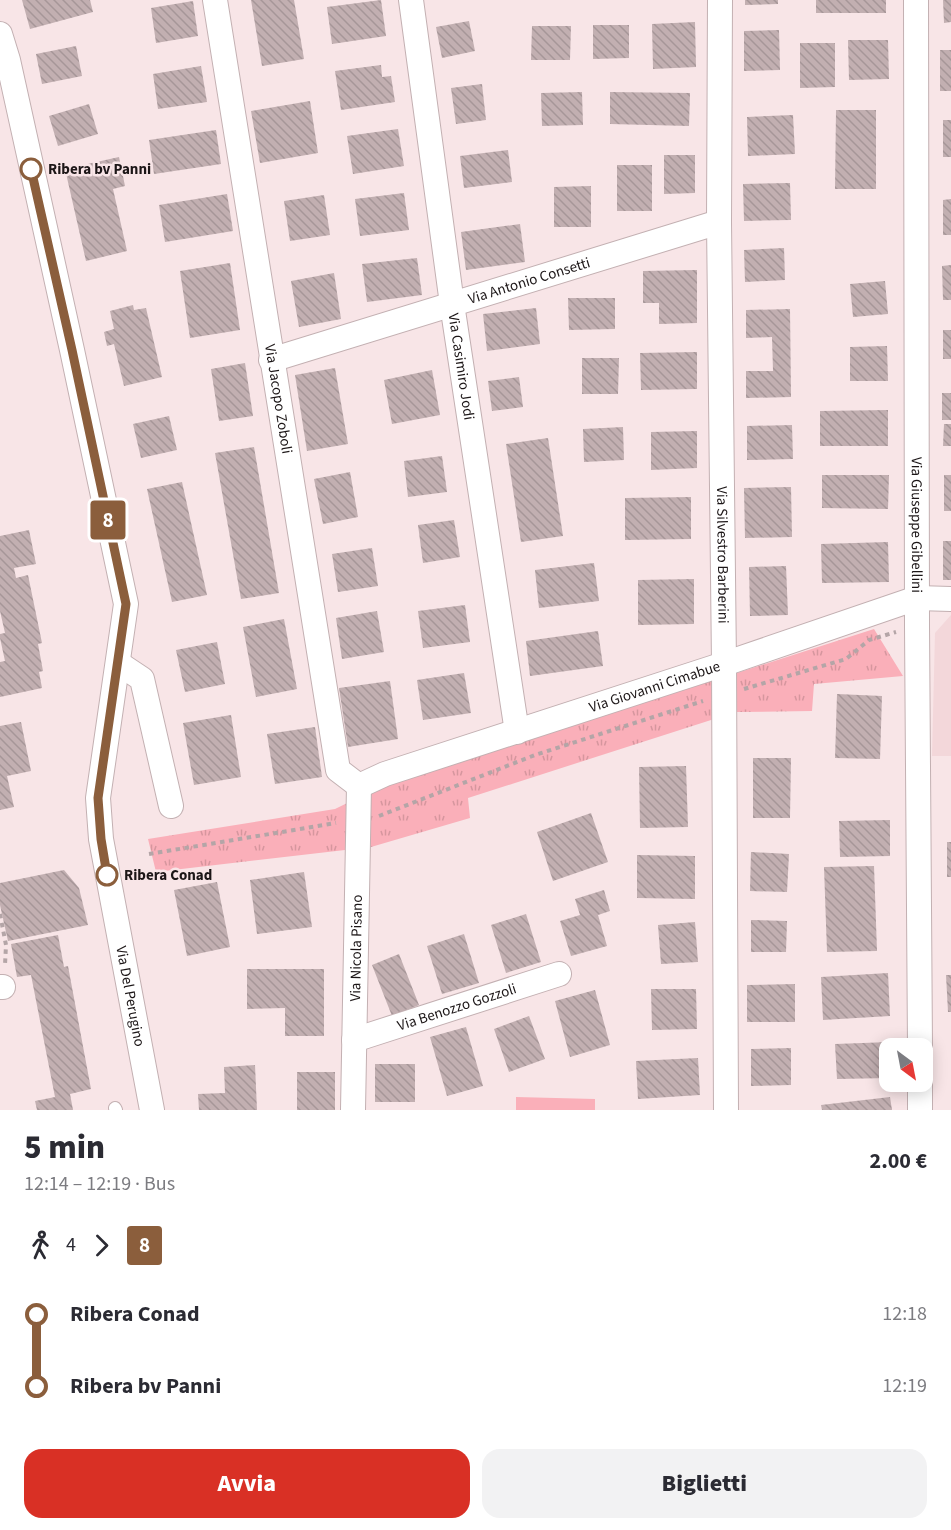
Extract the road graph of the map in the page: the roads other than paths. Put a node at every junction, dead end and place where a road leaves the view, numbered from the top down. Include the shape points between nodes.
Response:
1 (215, 0) edge
2 (411, 0) edge
3 (720, 0) edge
4 (916, 0) edge
5 (0, 34) edge
6 (719, 222) junction
7 (452, 304) junction
8 (271, 360) junction
9 (917, 598) junction
10 (951, 599) edge
11 (118, 663) junction
12 (724, 664) junction
13 (516, 732) junction
14 (359, 786) junction
15 (171, 806) dead end
16 (560, 974) dead end
17 (920, 1038) edge
18 (354, 1040) junction
19 (920, 1092) edge
20 (152, 1110) edge
21 (353, 1110) edge
22 (726, 1110) edge
23 (920, 1110) edge

1 - 8 street, Via Jacopo Zoboli
2 - 7 street, Via Casimiro Jodi
3 - 6 street, Via Silvestro Barberini
4 - 9 street, Via Giuseppe Gibellini
5 - 11 street, Via Del Perugino via 126,604
6 - 7 street, Via Antonio Consetti
6 - 12 street, Via Silvestro Barberini
7 - 8 street, Via Antonio Consetti
7 - 13 street, Via Casimiro Jodi
8 - 14 street, Via Jacopo Zoboli via 338,770
9 - 10 street, Via Giovanni Cimabue
9 - 12 street, Via Giovanni Cimabue
9 - 17 street, Via Giuseppe Gibellini
11 - 15 street via 142,679
11 - 20 street, Via Del Perugino via 98,798 101,839
12 - 13 street, Via Giovanni Cimabue
12 - 22 street, Via Silvestro Barberini
13 - 14 street, Via Giovanni Cimabue
14 - 18 street, Via Nicola Pisano
16 - 18 street, Via Benozzo Gozzoli
18 - 21 street, Via Nicola Pisano
19 - 23 street

